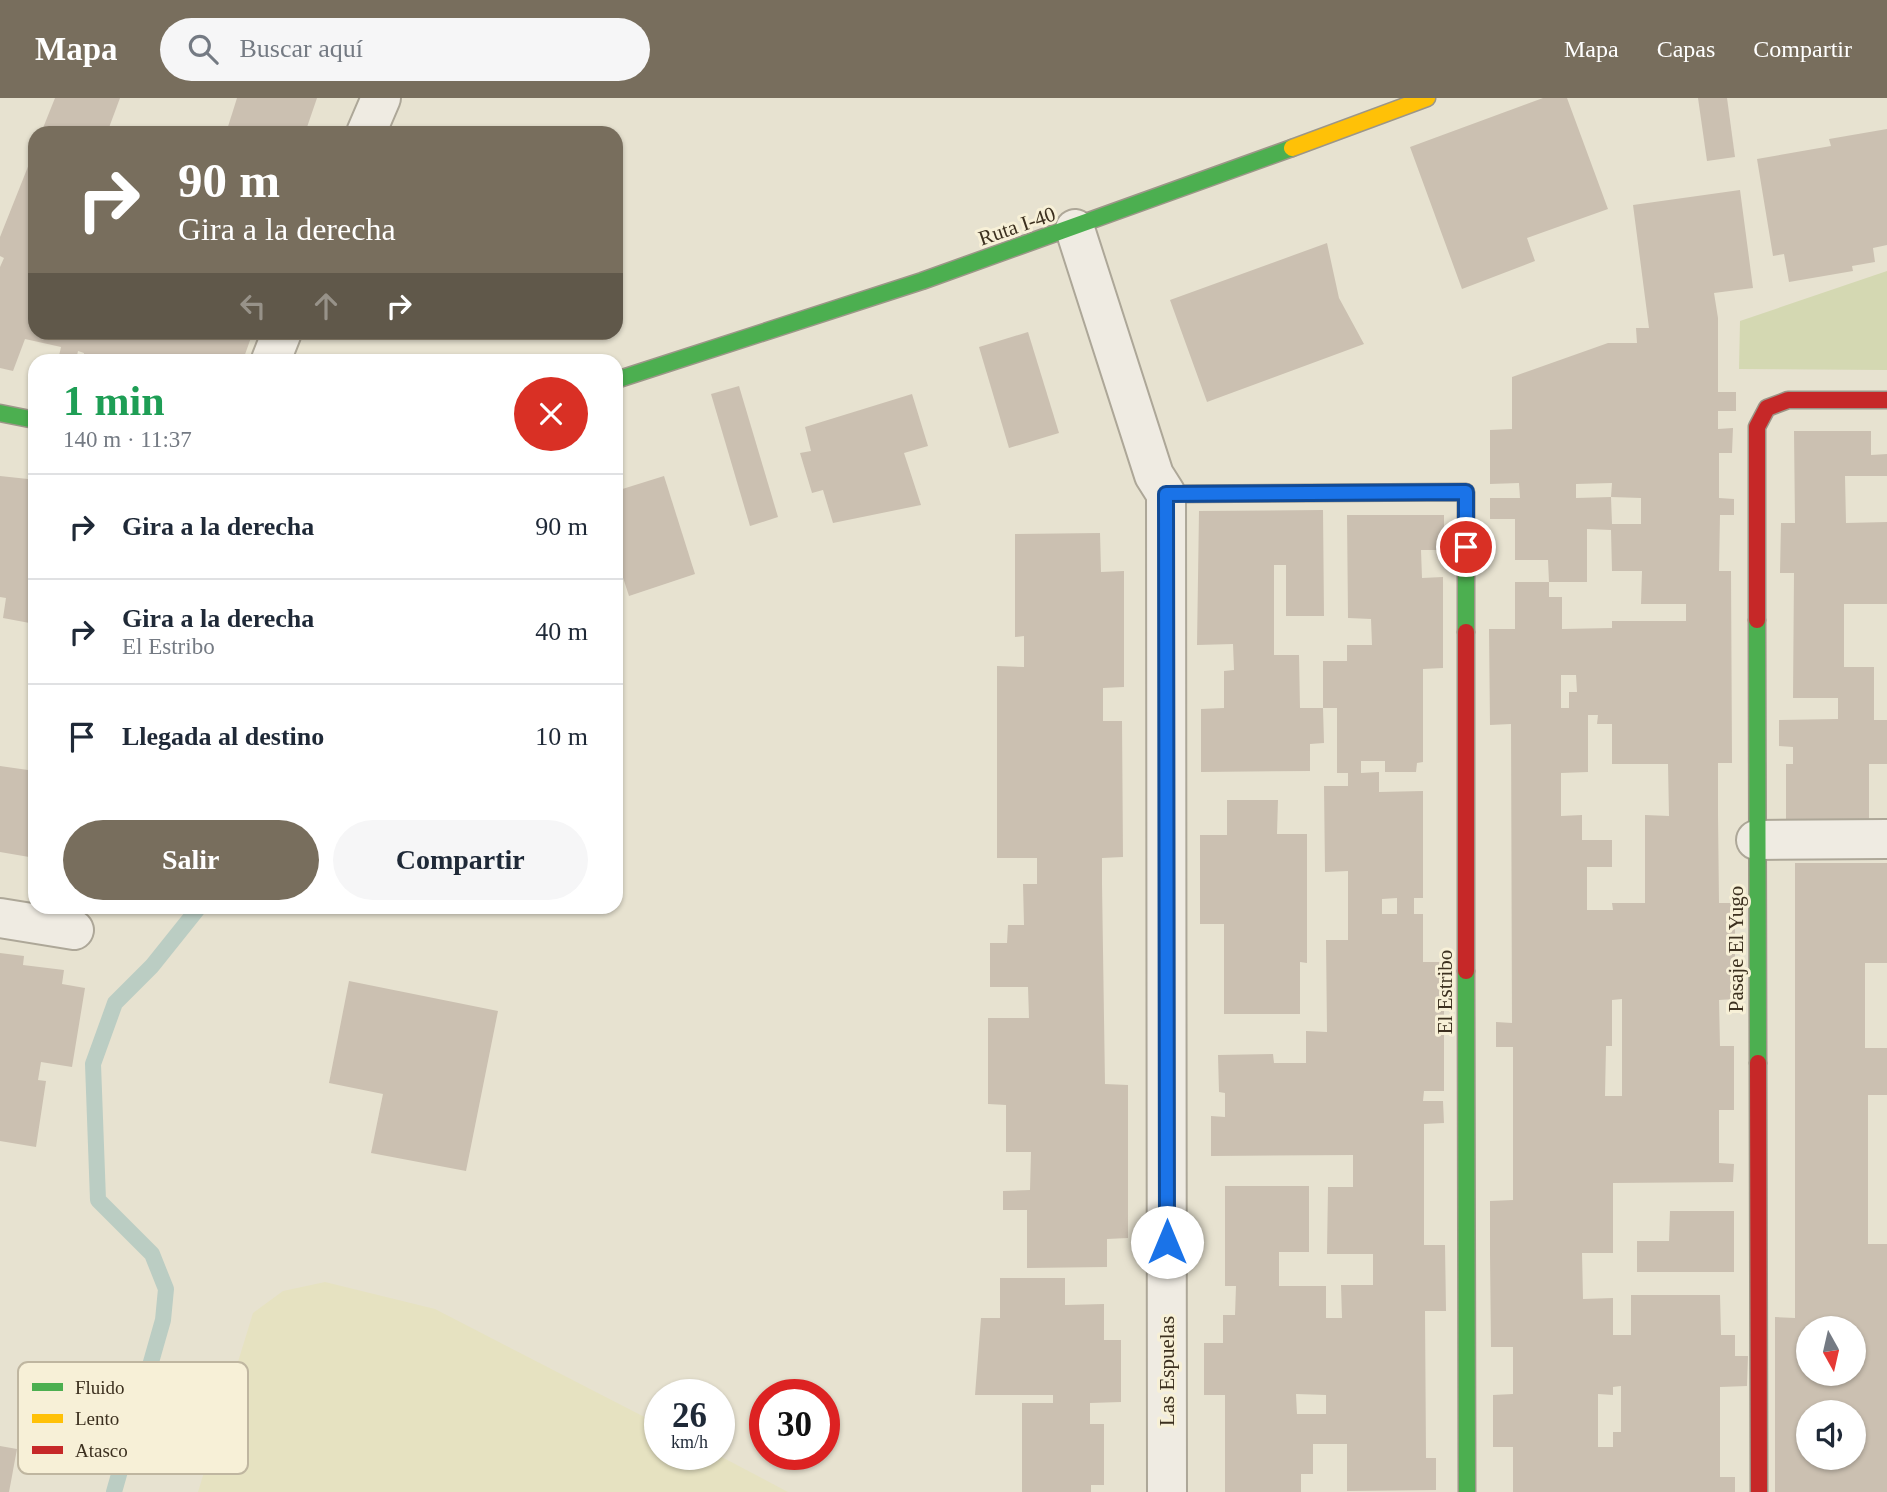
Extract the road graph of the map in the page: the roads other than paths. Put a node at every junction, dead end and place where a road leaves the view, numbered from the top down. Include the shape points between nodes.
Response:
1 (381, 98) edge
2 (1427, 98) edge
3 (369, 126) edge
4 (1075, 229) junction
5 (623, 378) edge
6 (1887, 400) edge
7 (0, 413) edge
8 (28, 419) edge
9 (1166, 494) junction
10 (1887, 839) edge
11 (1756, 840) junction
12 (0, 918) edge
13 (74, 930) dead end
14 (1167, 1492) edge
15 (1467, 1492) edge
16 (1759, 1492) edge

1 - 3 street
2 - 4 street, Ruta I-40
4 - 5 street, Ruta I-40
4 - 9 street via 1154,475
6 - 11 street, Pasaje El Yugo via 1788,400 1768,408 1757,427
7 - 8 street
9 - 14 street, Las Espuelas
9 - 15 street, El Estribo via 1466,492
10 - 11 street
11 - 16 street, Pasaje El Yugo
12 - 13 street

